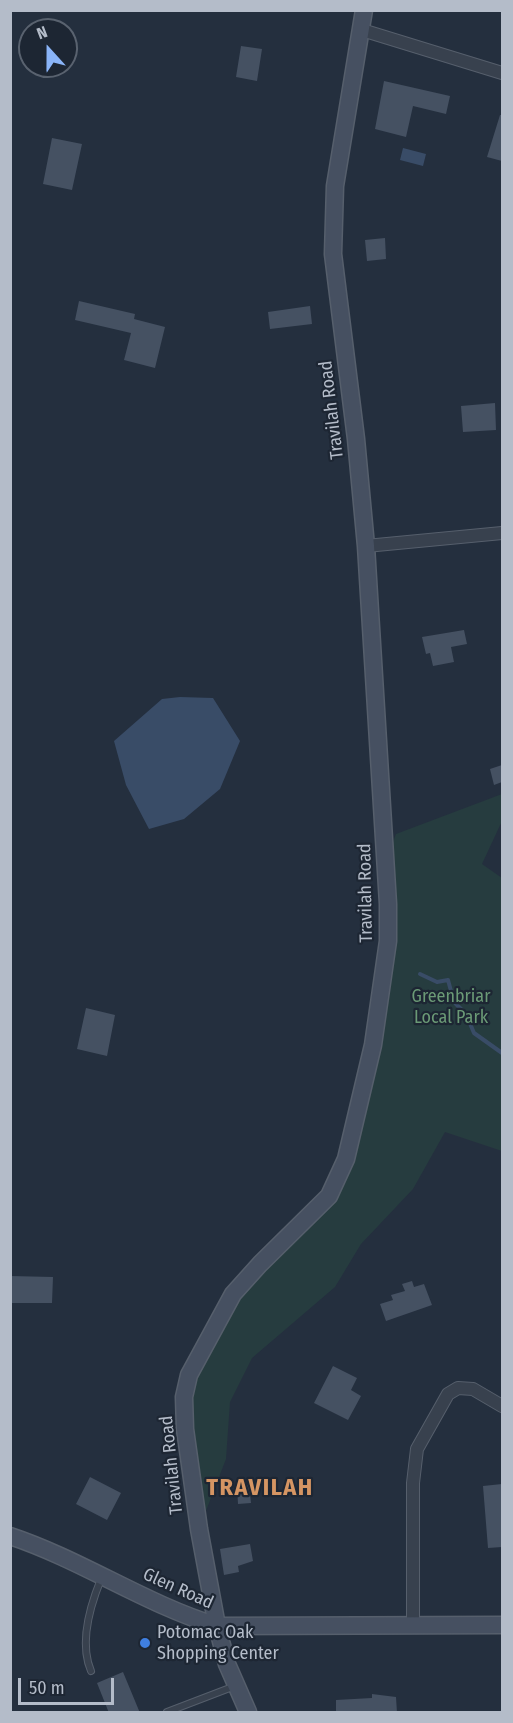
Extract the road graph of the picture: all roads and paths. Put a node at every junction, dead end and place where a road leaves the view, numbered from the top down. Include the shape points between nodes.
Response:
1 (364, 10) edge
2 (362, 30) junction
3 (502, 73) edge
4 (502, 533) edge
5 (366, 546) junction
6 (502, 1406) edge
7 (10, 1536) edge
8 (103, 1575) junction
9 (502, 1625) edge
10 (217, 1626) junction
11 (413, 1626) junction
12 (91, 1671) dead end
13 (236, 1685) junction
14 (167, 1713) edge
15 (248, 1713) edge

1 - 2 main road, Travilah Road
2 - 3 street
2 - 5 main road, Travilah Road via 335,186 333,254
4 - 5 street
5 - 10 main road, Travilah Road via 388,904 386,953 373,1045 346,1159 330,1196 233,1294 189,1374 184,1396 185,1429
6 - 11 street via 473,1389 458,1388 448,1394 417,1449 412,1498
7 - 8 main road, Glen Road
8 - 10 main road, Glen Road via 189,1618
8 - 12 lane via 93,1599 84,1655
9 - 11 main road, Glen Road
10 - 11 main road, Glen Road
10 - 13 main road, Travilah Road
13 - 14 lane
13 - 15 main road, Travilah Road

